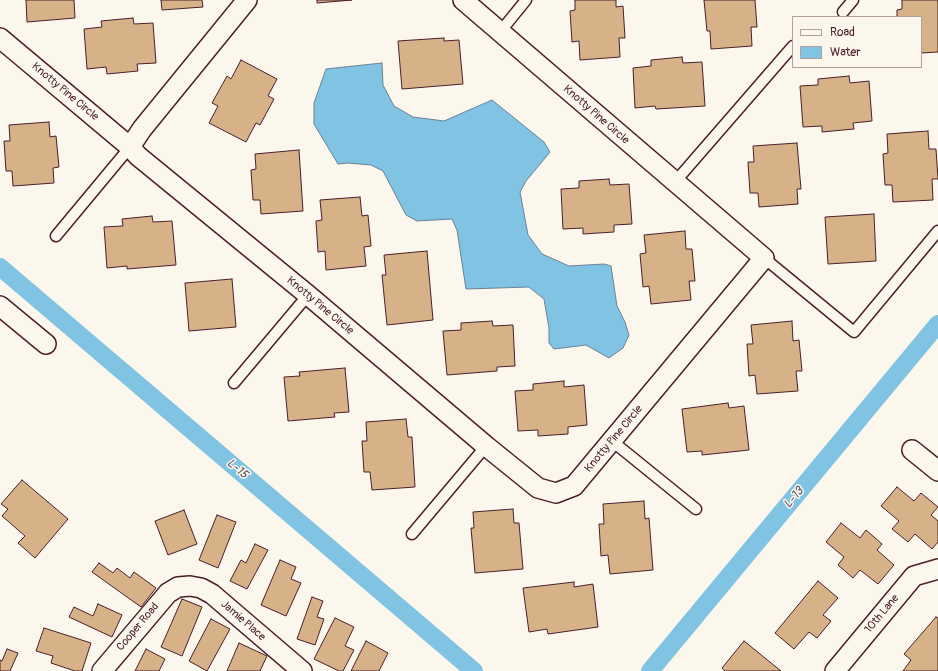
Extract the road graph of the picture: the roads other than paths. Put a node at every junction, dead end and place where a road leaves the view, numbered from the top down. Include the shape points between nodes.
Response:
1 (247, 0) edge
2 (463, 0) edge
3 (526, 0) edge
4 (853, 0) edge
5 (843, 12) dead end
6 (500, 32) junction
7 (0, 38) edge
8 (792, 47) edge
9 (130, 146) junction
10 (675, 182) junction
11 (938, 231) edge
12 (56, 236) dead end
13 (764, 258) junction
14 (308, 295) junction
15 (0, 306) edge
16 (46, 344) dead end
17 (234, 383) dead end
18 (612, 441) junction
19 (486, 446) junction
20 (912, 450) dead end
21 (938, 471) edge
22 (696, 509) dead end
23 (412, 534) dead end
24 (938, 569) edge
25 (178, 587) joint
26 (102, 671) edge
27 (302, 671) edge
28 (835, 671) edge

1 - 9 street
2 - 6 street, Knotty Pine Circle
3 - 6 lane
4 - 5 lane
6 - 10 street, Knotty Pine Circle
7 - 9 street, Knotty Pine Circle
8 - 10 lane
9 - 12 lane
9 - 14 street, Knotty Pine Circle via 138,156
10 - 13 street, Knotty Pine Circle
11 - 13 lane via 854,332
13 - 18 street, Knotty Pine Circle
14 - 17 lane
14 - 19 street, Knotty Pine Circle
15 - 16 street
18 - 19 street, Knotty Pine Circle via 574,486 556,493 538,488
18 - 22 lane
19 - 23 lane
20 - 21 street
24 - 28 street, 10th Lane via 914,576
25 - 26 street, Cooper Road via 168,593
25 - 27 street, Jamie Place via 202,588 212,594

